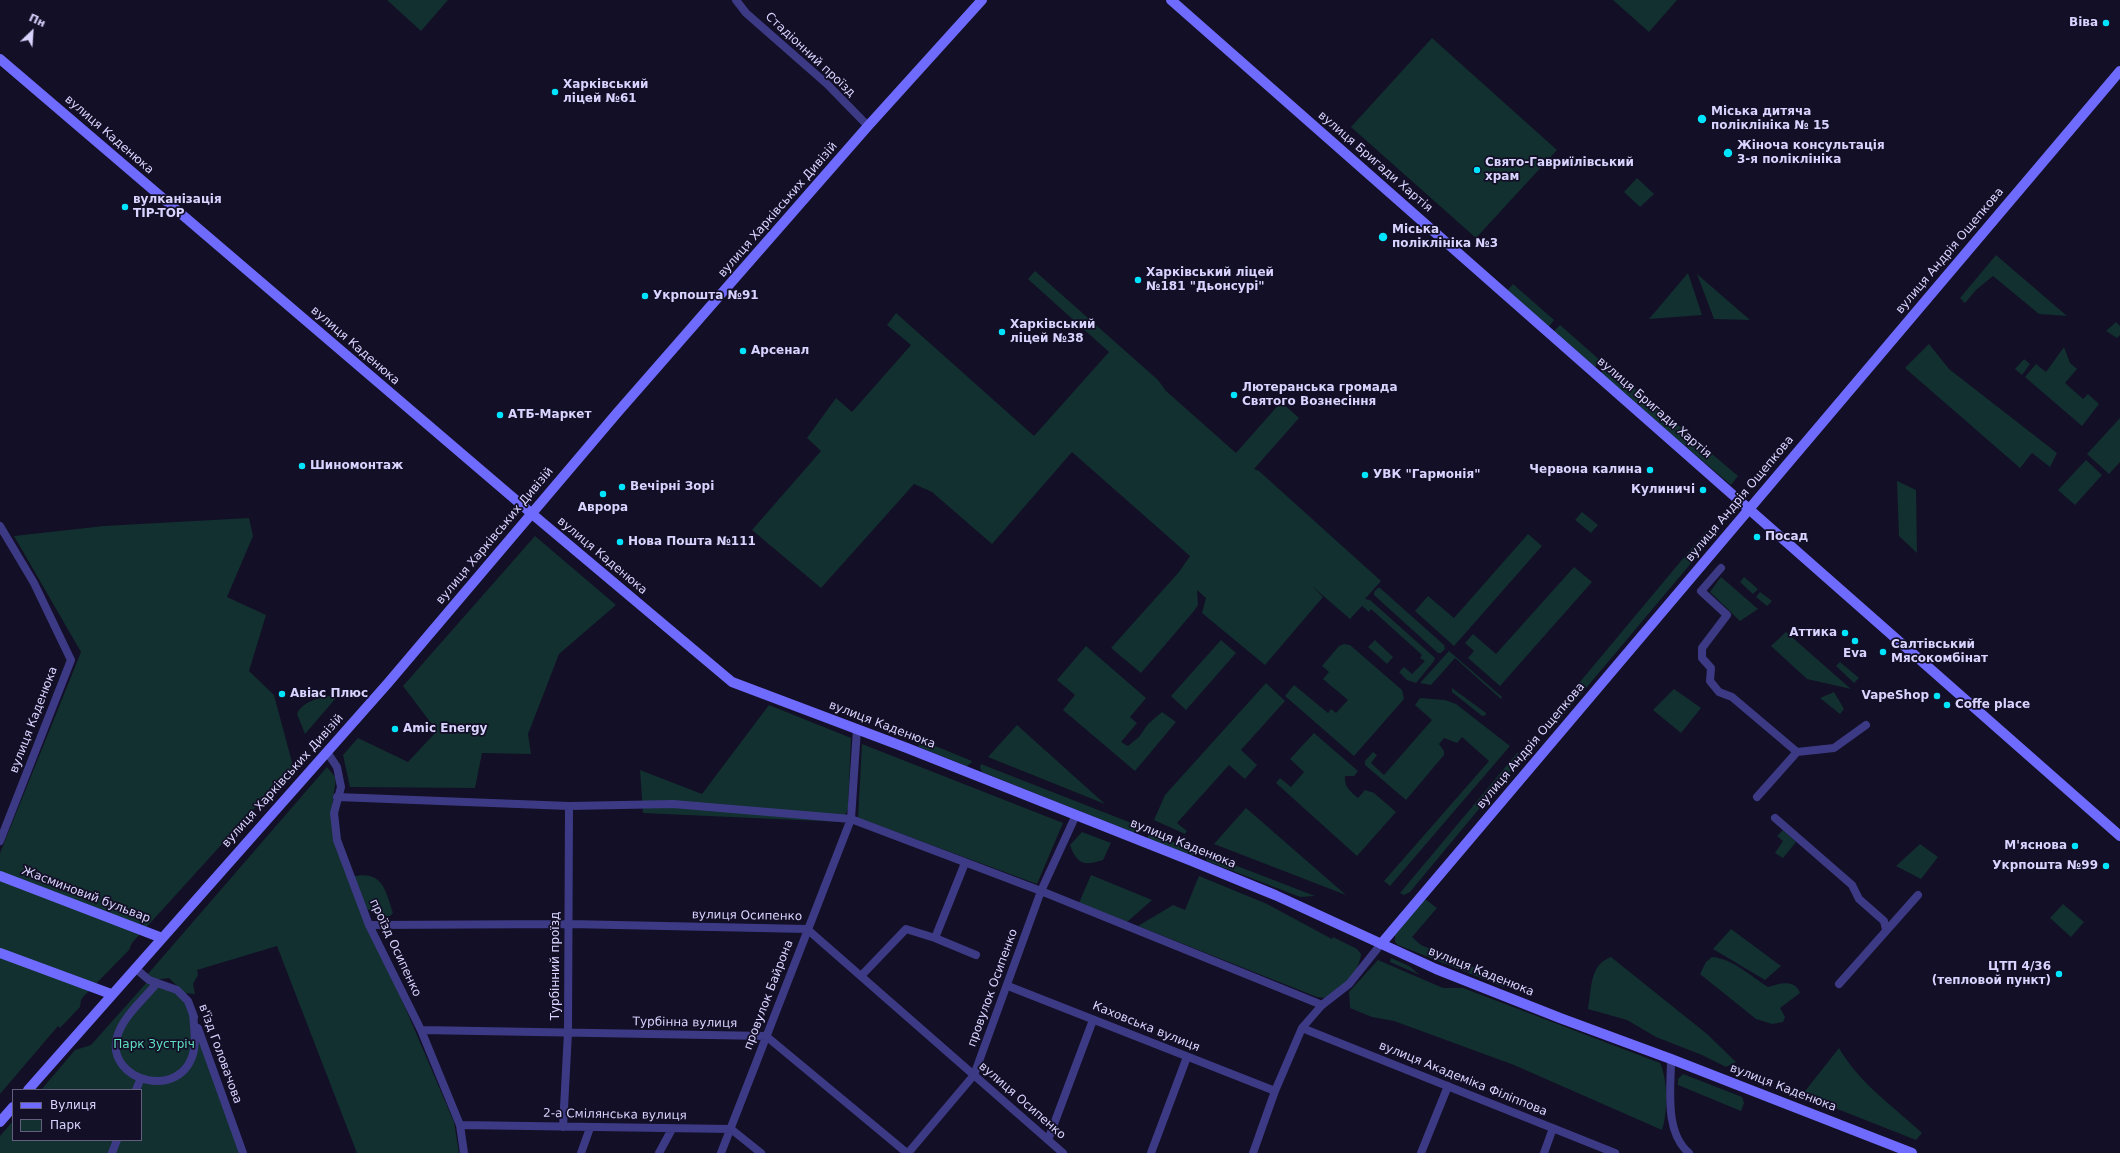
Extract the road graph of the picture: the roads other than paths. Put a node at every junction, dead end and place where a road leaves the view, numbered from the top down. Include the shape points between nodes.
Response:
1 (736, 0) edge
2 (982, 0) edge
3 (1171, 0) edge
4 (0, 59) edge
5 (2120, 71) edge
6 (868, 126) junction
7 (1749, 509) junction
8 (531, 513) junction
9 (0, 526) edge
10 (1721, 568) dead end
11 (1866, 725) dead end
12 (857, 729) junction
13 (327, 752) junction
14 (1797, 752) junction
15 (337, 797) junction
16 (1757, 797) dead end
17 (569, 806) junction
18 (1076, 815) junction
19 (1775, 818) dead end
20 (851, 819) junction
21 (2120, 836) edge
22 (0, 841) edge
23 (966, 863) junction
24 (0, 876) edge
25 (1041, 891) junction
26 (1918, 895) dead end
27 (569, 924) junction
28 (369, 925) junction
29 (808, 930) junction
30 (1886, 930) junction
31 (162, 938) junction
32 (935, 938) junction
33 (1381, 944) junction
34 (0, 953) edge
35 (976, 955) dead end
36 (135, 968) junction
37 (861, 976) junction
38 (158, 983) junction
39 (1839, 984) dead end
40 (1008, 986) junction
41 (111, 994) junction
42 (1322, 1005) junction
43 (192, 1014) junction
44 (1093, 1020) junction
45 (1302, 1028) junction
46 (421, 1030) junction
47 (568, 1032) junction
48 (766, 1036) junction
49 (1187, 1057) junction
50 (1671, 1059) junction
51 (974, 1075) junction
52 (141, 1078) junction
53 (1448, 1086) junction
54 (29, 1089) edge
55 (136, 1089) edge
56 (1275, 1091) junction
57 (12, 1108) edge
58 (0, 1122) edge
59 (460, 1125) junction
60 (563, 1127) junction
61 (590, 1128) junction
62 (1553, 1128) junction
63 (672, 1129) junction
64 (731, 1129) junction
65 (1048, 1140) junction
66 (117, 1141) edge
67 (1684, 1151) edge
68 (112, 1153) edge
69 (243, 1153) edge
70 (464, 1153) edge
71 (581, 1153) edge
72 (659, 1153) edge
73 (721, 1153) edge
74 (761, 1153) edge
75 (908, 1153) edge
76 (1063, 1153) edge
77 (1151, 1153) edge
78 (1253, 1153) edge
79 (1420, 1153) edge
80 (1544, 1153) edge
81 (1615, 1153) edge
82 (1912, 1153) edge

1 - 6 street, Стадіонний проїзд via 746,13 827,84
2 - 6 street, вулиця Харківських Дивізій
3 - 7 street, вулиця Бригади Хартія
4 - 8 street, вулиця Каденюка
5 - 7 street, вулиця Андрія Ощепкова
6 - 8 street, вулиця Харківських Дивізій
7 - 21 street, вулиця Бригади Хартія
7 - 33 street, вулиця Андрія Ощепкова
8 - 12 street, вулиця Каденюка via 732,682
8 - 13 street, вулиця Харківських Дивізій
9 - 22 street, вулиця Каденюка via 34,583 71,660
10 - 14 street via 1701,591 1727,615 1700,654 1711,668 1710,681 1720,692 1732,697
11 - 14 street via 1834,748
12 - 18 street, вулиця Каденюка
12 - 20 street, провулок Байрона
13 - 15 street, проїзд Осипенко via 337,767 340,787
13 - 31 street, вулиця Харківських Дивізій
14 - 16 street
15 - 17 street
15 - 28 street, проїзд Осипенко via 334,813 337,840
17 - 20 street via 674,804
17 - 27 street, Турбінний проїзд
18 - 25 street, провулок Осипенко
18 - 33 street, вулиця Каденюка via 1274,895
19 - 30 street via 1852,885 1859,899 1884,921
20 - 23 street
20 - 29 street, провулок Байрона
23 - 25 street
23 - 32 street
24 - 31 street, Жасминовий бульвар
25 - 40 street, провулок Осипенко
25 - 42 street
26 - 30 street
27 - 28 street, вулиця Осипенко
27 - 29 street, вулиця Осипенко
27 - 47 street, Турбінний проїзд
28 - 46 street, проїзд Осипенко
29 - 37 street, вулиця Осипенко
29 - 48 street, провулок Байрона
30 - 39 street
31 - 36 street, вулиця Харківських Дивізій
32 - 35 street
32 - 37 street via 906,928
33 - 42 street via 1349,984
33 - 50 street, вулиця Каденюка via 1560,1018
34 - 41 street
36 - 38 street, в'їзд Головачова via 149,980
36 - 41 street, вулиця Харківських Дивізій
37 - 51 street, вулиця Осипенко
38 - 43 street, в'їзд Головачова via 177,990 188,1000
38 - 52 street via 123,1024 116,1042 117,1052 126,1069
40 - 44 street, Каховська вулиця
40 - 51 street, провулок Осипенко
41 - 54 street, вулиця Харківських Дивізій
42 - 45 street
43 - 52 street via 195,1043 187,1067 168,1081 154,1082
43 - 69 street, в'їзд Головачова
44 - 49 street, Каховська вулиця
44 - 65 street
45 - 53 street, вулиця Академіка Філіппова
45 - 56 street
46 - 47 street, Турбінна вулиця
46 - 59 street, проїзд Осипенко
47 - 48 street, Турбінна вулиця
47 - 60 street, Турбінний проїзд
48 - 64 street, провулок Байрона
48 - 75 street
49 - 56 street, Каховська вулиця
49 - 77 street
50 - 67 street via 1672,1125
50 - 82 street, вулиця Каденюка
51 - 65 street, вулиця Осипенко
51 - 75 street, провулок Осипенко
52 - 55 street
53 - 62 street, вулиця Академіка Філіппова
53 - 79 street
56 - 78 street
57 - 58 street
59 - 60 street, 2-а Смілянська вулиця
59 - 70 street, проїзд Осипенко
60 - 61 street, 2-а Смілянська вулиця
61 - 63 street, 2-а Смілянська вулиця
61 - 71 street
62 - 80 street
62 - 81 street, вулиця Академіка Філіппова
63 - 64 street, 2-а Смілянська вулиця
63 - 72 street
64 - 73 street, провулок Байрона
64 - 74 street
65 - 76 street, вулиця Осипенко
66 - 68 street

